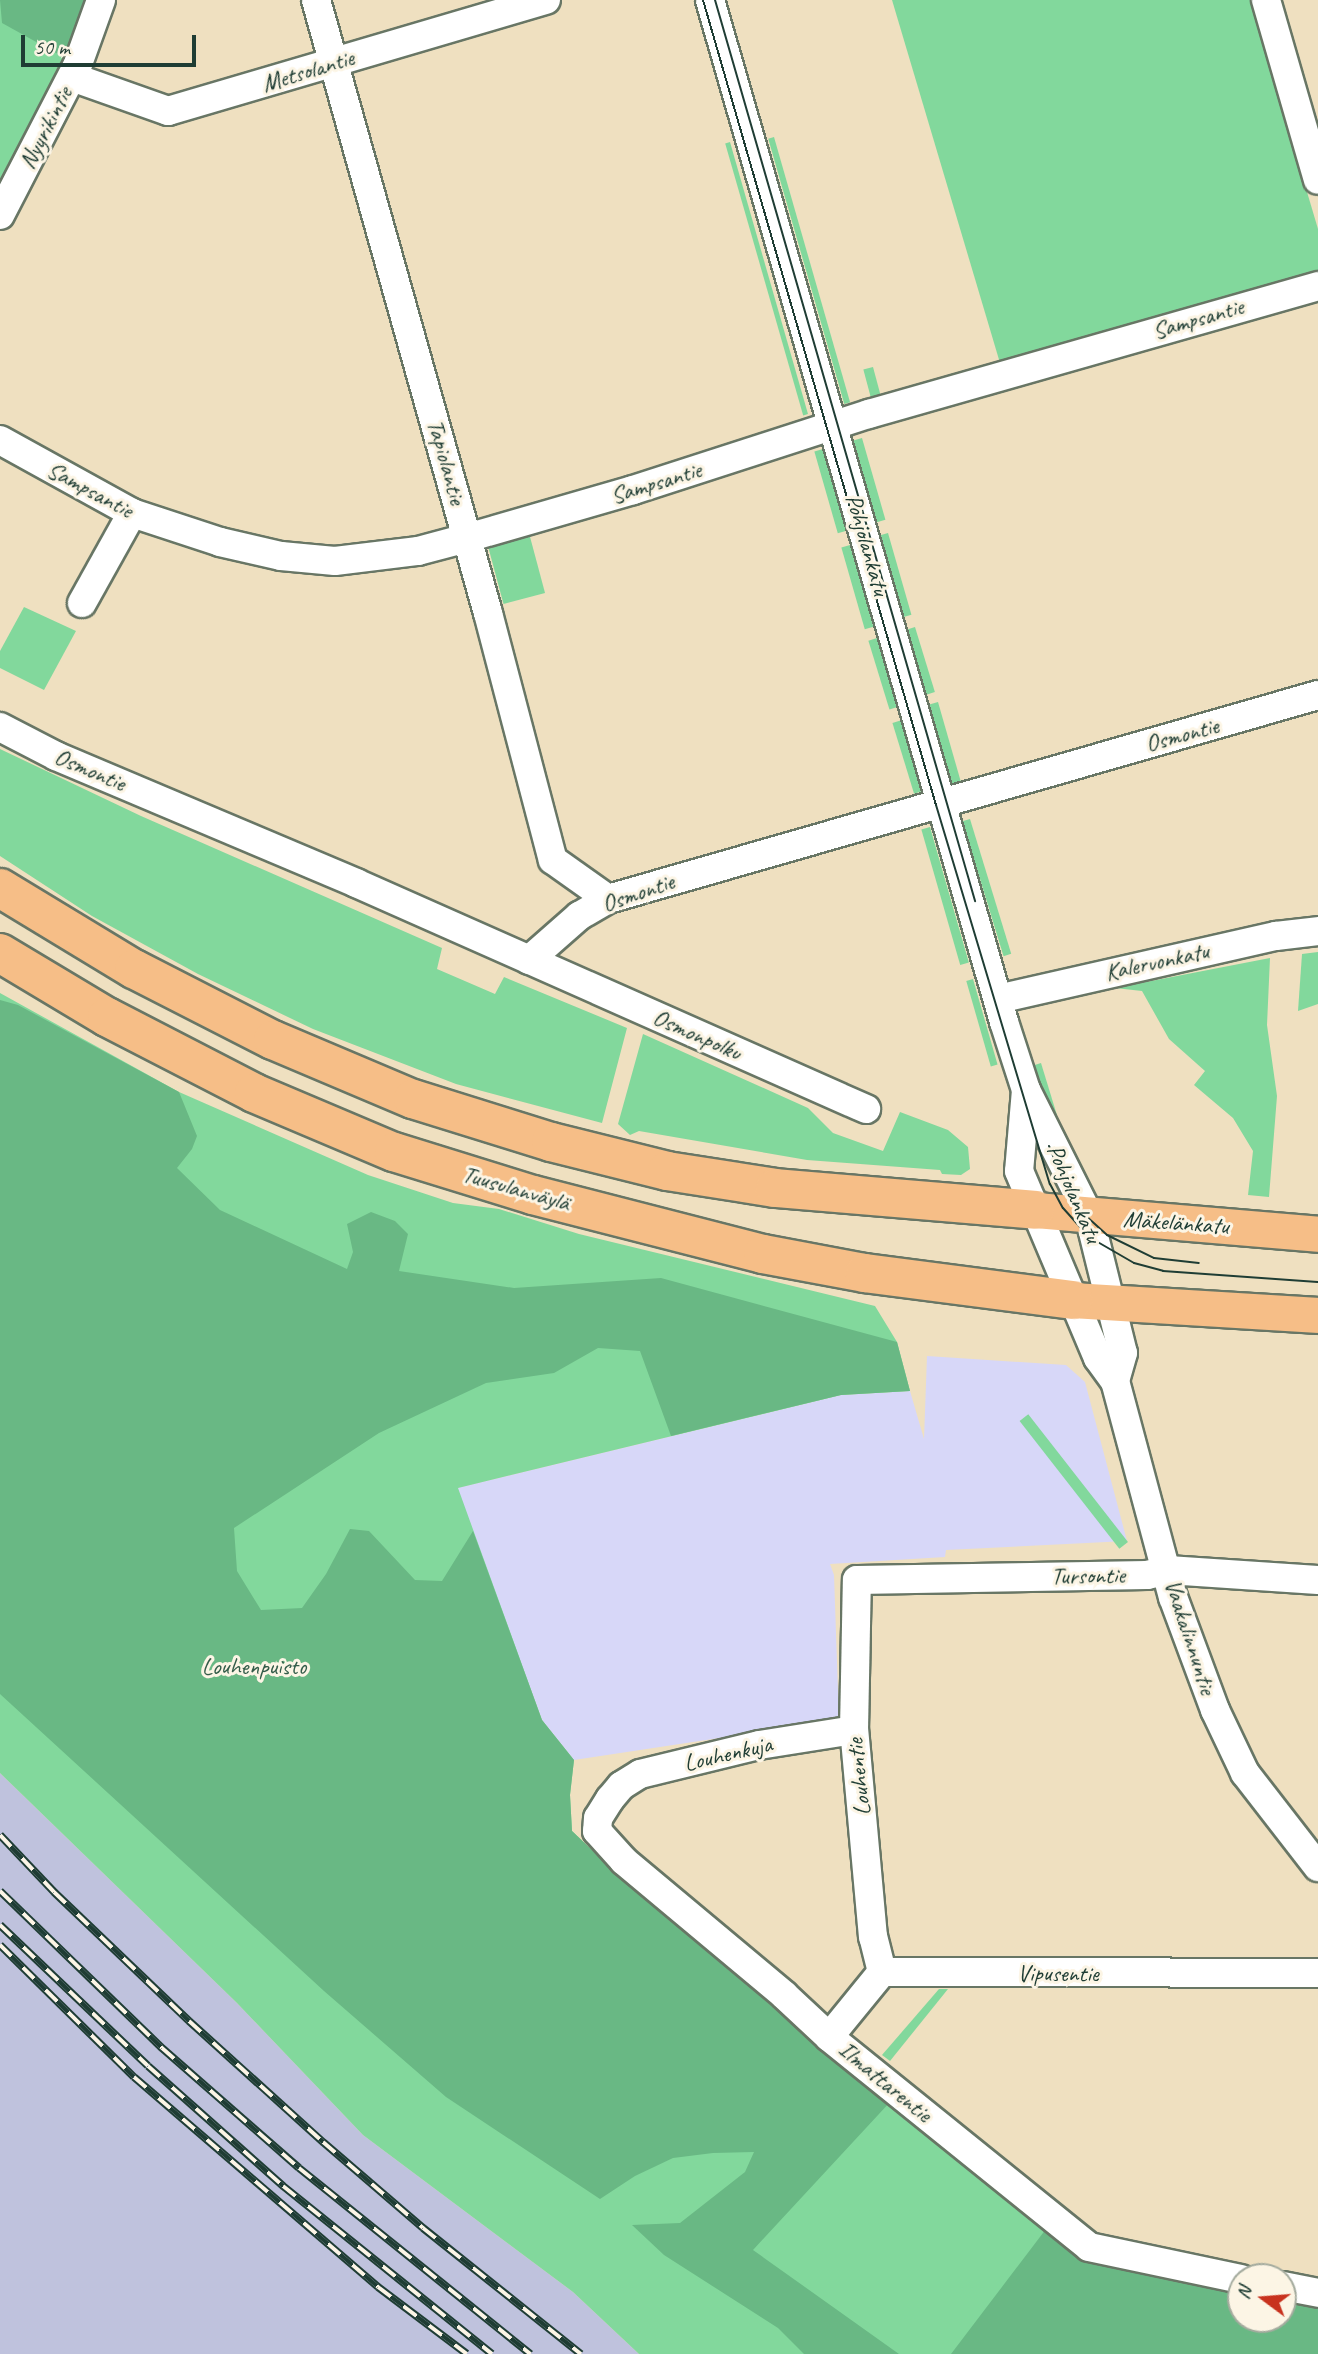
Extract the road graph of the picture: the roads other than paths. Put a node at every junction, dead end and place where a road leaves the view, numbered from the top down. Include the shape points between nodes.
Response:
1 (101, 0) edge
2 (316, 0) edge
3 (546, 0) edge
4 (710, 0) edge
5 (1266, 0) edge
6 (334, 65) junction
7 (72, 77) junction
8 (1318, 180) edge
9 (0, 215) edge
10 (1318, 286) edge
11 (833, 426) junction
12 (0, 440) edge
13 (132, 513) junction
14 (467, 538) junction
15 (82, 603) dead end
16 (1318, 695) edge
17 (0, 727) edge
18 (942, 804) junction
19 (0, 887) edge
20 (608, 899) junction
21 (1318, 931) edge
22 (0, 953) edge
23 (529, 960) junction
24 (998, 999) junction
25 (1026, 1090) junction
26 (866, 1109) dead end
27 (1035, 1210) junction
28 (1089, 1216) junction
29 (1318, 1234) edge
30 (1073, 1300) junction
31 (1111, 1301) junction
32 (1318, 1315) edge
33 (1115, 1381) junction
34 (1168, 1570) junction
35 (857, 1580) joint
36 (1318, 1580) edge
37 (854, 1730) junction
38 (610, 1799) joint
39 (1318, 1867) edge
40 (882, 1972) junction
41 (1318, 1973) edge
42 (829, 2037) junction
43 (1227, 2275) edge
44 (1297, 2289) edge
45 (1318, 2293) edge

1 - 7 street, Nyyrikintie
2 - 6 street, Tapiolantie
3 - 6 street, Metsolantie
4 - 11 street, Pohjolankatu
5 - 8 street
6 - 7 street, Metsolantie via 168,111
6 - 14 street, Tapiolantie
7 - 9 street, Nyyrikintie
10 - 11 street, Sampsantie
11 - 14 street, Sampsantie
11 - 18 street, Pohjolankatu
12 - 13 street, Sampsantie
13 - 14 street, Sampsantie via 220,542 281,556 335,561 418,551
13 - 15 street
14 - 20 street, Tapiolantie via 553,860
16 - 18 street, Osmontie
17 - 23 street, Osmontie via 56,756
18 - 20 street, Osmontie
18 - 24 street, Pohjolankatu
19 - 27 highway via 134,969 273,1040 413,1099 551,1143 667,1171 775,1188
20 - 23 street, Osmontie via 579,916
21 - 24 street, Kalervonkatu via 1276,936
22 - 30 highway, Tuusulanväylä via 107,1017 254,1093 394,1152 533,1195 763,1254 865,1273
23 - 26 street, Osmonpolku
24 - 25 street, Pohjolankatu
25 - 27 street, Pohjolankatu via 1018,1160
25 - 28 street, Pohjolankatu
27 - 28 main road, Mäkelänkatu
27 - 30 street, Pohjolankatu
28 - 29 main road, Mäkelänkatu
28 - 31 street, Pohjolankatu
30 - 31 main road
30 - 33 street, Vaakalinnuntie via 1098,1358
31 - 32 main road
31 - 33 street, Vaakalinnuntie via 1123,1353
33 - 34 street, Vaakalinnuntie
34 - 35 street, Tursontie via 1147,1575
34 - 36 street, Tursontie
34 - 39 street, Vaakalinnuntie via 1173,1597 1235,1754
35 - 37 street, Louhentie
37 - 38 street, Louhenkuja via 759,1745 640,1774
37 - 40 street, Louhentie via 873,1937
38 - 42 street, Ilmattarentie via 598,1818 597,1831 624,1861
40 - 41 street, Vipusentie
40 - 42 street
42 - 43 street, Ilmattarentie via 1089,2247
44 - 45 street

